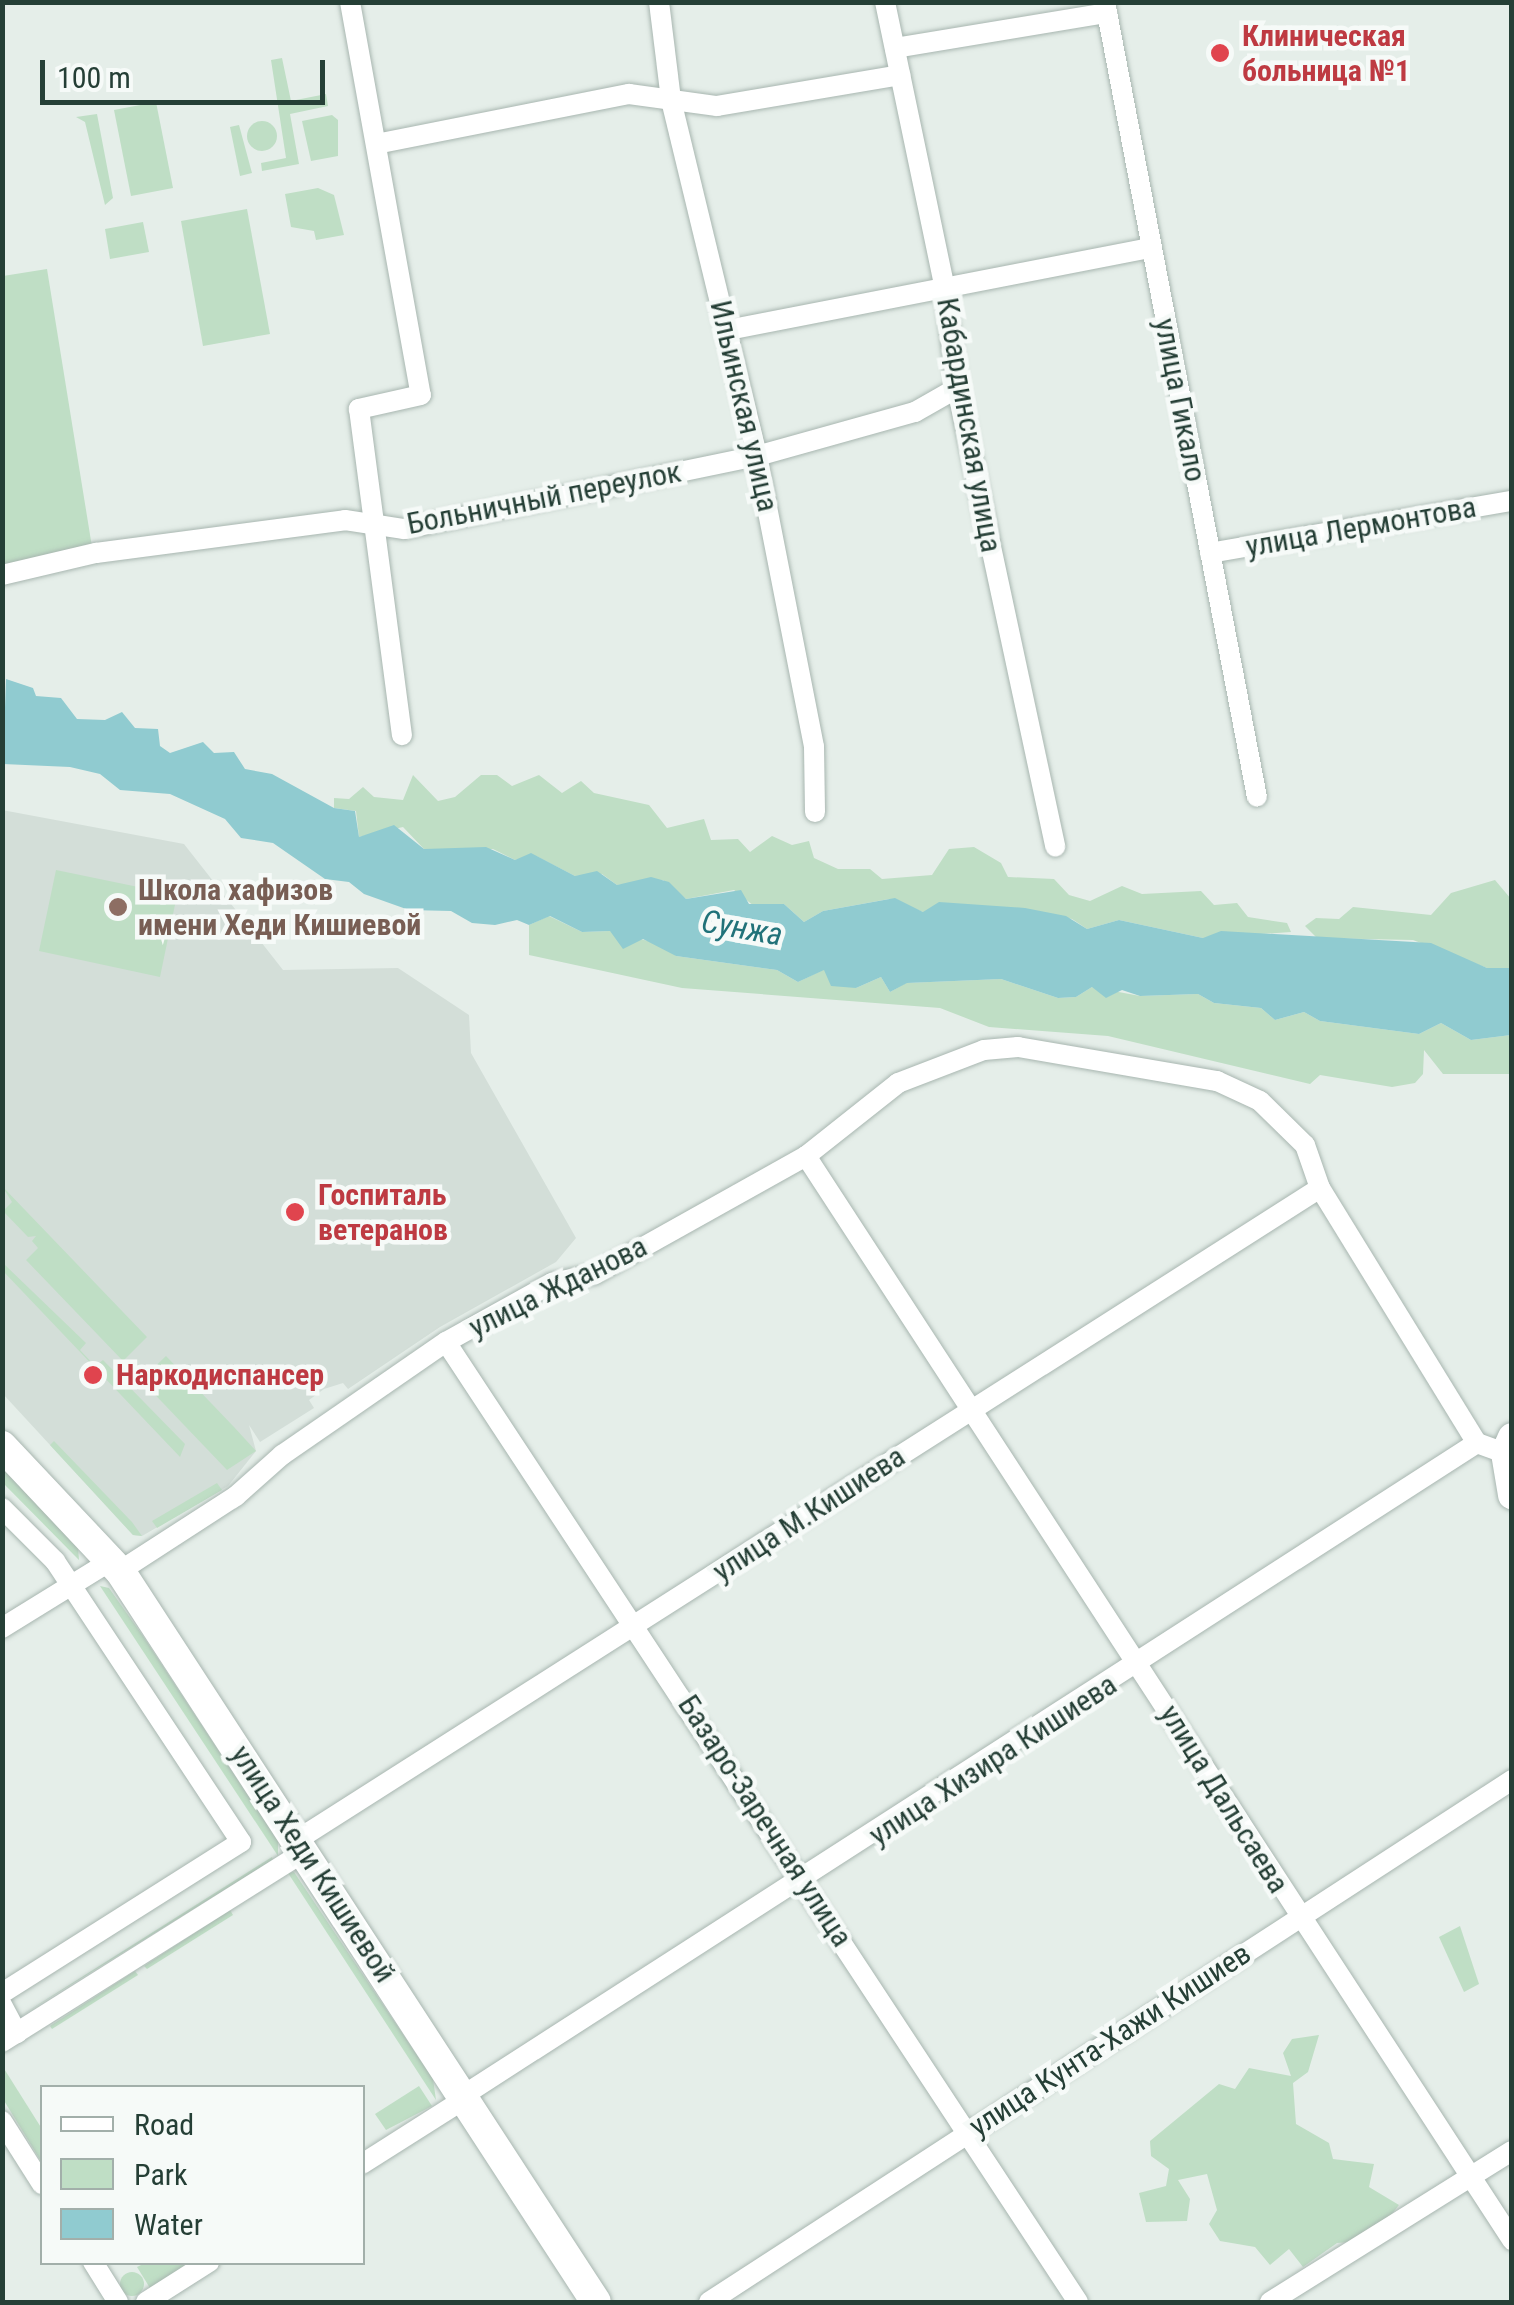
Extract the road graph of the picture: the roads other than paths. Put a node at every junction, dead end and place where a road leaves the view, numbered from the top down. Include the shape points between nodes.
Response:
1 (350, 2) edge
2 (659, 2) edge
3 (885, 2) edge
4 (1106, 8) edge
5 (894, 48) junction
6 (900, 75) junction
7 (671, 100) junction
8 (376, 144) junction
9 (1150, 248) junction
10 (944, 284) junction
11 (728, 330) junction
12 (957, 388) junction
13 (757, 456) junction
14 (1512, 500) edge
15 (378, 526) junction
16 (1210, 553) junction
17 (2, 575) edge
18 (402, 735) dead end
19 (1257, 796) dead end
20 (814, 812) dead end
21 (1055, 847) dead end
22 (806, 1156) junction
23 (1320, 1188) junction
24 (446, 1342) junction
25 (970, 1411) junction
26 (1477, 1443) junction
27 (1508, 1445) edge
28 (2, 1446) edge
29 (1512, 1495) edge
30 (2, 1508) edge
31 (116, 1566) junction
32 (71, 1585) junction
33 (636, 1624) junction
34 (2, 1628) edge
35 (1140, 1666) junction
36 (1512, 1780) edge
37 (300, 1846) junction
38 (804, 1881) junction
39 (1298, 1916) junction
40 (2, 1993) edge
41 (2, 2005) edge
42 (10, 2037) edge
43 (465, 2096) junction
44 (2, 2121) edge
45 (970, 2131) junction
46 (1512, 2150) edge
47 (365, 2162) edge
48 (1469, 2178) junction
49 (40, 2181) edge
50 (1512, 2240) edge
51 (95, 2265) edge
52 (204, 2265) edge
53 (118, 2302) edge
54 (146, 2302) edge
55 (596, 2302) edge
56 (709, 2302) edge
57 (1078, 2302) edge
58 (1270, 2302) edge

1 - 8 street
2 - 7 street, Ильинская улица
3 - 5 street, Кабардинская улица
4 - 5 street
4 - 9 street, улица Гикало
5 - 6 street, Кабардинская улица
6 - 7 street via 717,106
6 - 10 street, Кабардинская улица
7 - 8 street via 630,94
7 - 11 street, Ильинская улица
8 - 15 street via 421,394 358,408
9 - 10 street
9 - 16 street, улица Гикало
10 - 11 street
10 - 12 street, Кабардинская улица
11 - 13 street, Ильинская улица
12 - 13 street, Больничный переулок via 916,412
12 - 21 street, Кабардинская улица
13 - 15 street, Больничный переулок via 404,529
13 - 20 street, Ильинская улица via 814,747
14 - 16 street, улица Лермонтова
15 - 17 street, Больничный переулок via 345,520 96,553
15 - 18 street
16 - 19 street, улица Гикало
22 - 23 street, улица Жданова via 898,1083 958,1056 1018,1048 1231,1088 1293,1128
22 - 24 street, улица Жданова via 595,1274 552,1283
22 - 25 street, улица Дальсаева
23 - 25 street, улица М.Кишиева
23 - 26 street, улица Жданова
24 - 31 street, улица Жданова via 282,1455 236,1496
24 - 33 street, Базаро-Заречная улица
25 - 33 street, улица М.Кишиева
25 - 35 street, улица Дальсаева
26 - 27 street
26 - 35 street, улица Хизира Кишиева
27 - 29 street
28 - 31 main road, улица Хеди Кишиевой
30 - 32 street
31 - 32 street, улица Жданова
31 - 37 main road, улица Хеди Кишиевой
32 - 34 street, улица Жданова
32 - 40 street via 240,1842
33 - 37 street, улица М.Кишиева
33 - 38 street, Базаро-Заречная улица
35 - 38 street, улица Хизира Кишиева
35 - 39 street, улица Дальсаева
36 - 39 street, улица Кунта-Хажи Кишиев
37 - 42 street, улица М.Кишиева
37 - 43 main road, улица Хеди Кишиевой
38 - 43 street, улица Хизира Кишиева
38 - 45 street, Базаро-Заречная улица
39 - 45 street, улица Кунта-Хажи Кишиев
39 - 48 street, улица Дальсаева
41 - 42 street
43 - 47 street, улица Хизира Кишиева
43 - 55 main road, улица Хеди Кишиевой
44 - 49 street
45 - 56 street, улица Кунта-Хажи Кишиев
45 - 57 street, Базаро-Заречная улица
46 - 48 street
48 - 50 street, улица Дальсаева
48 - 58 street
51 - 53 street
52 - 54 street

